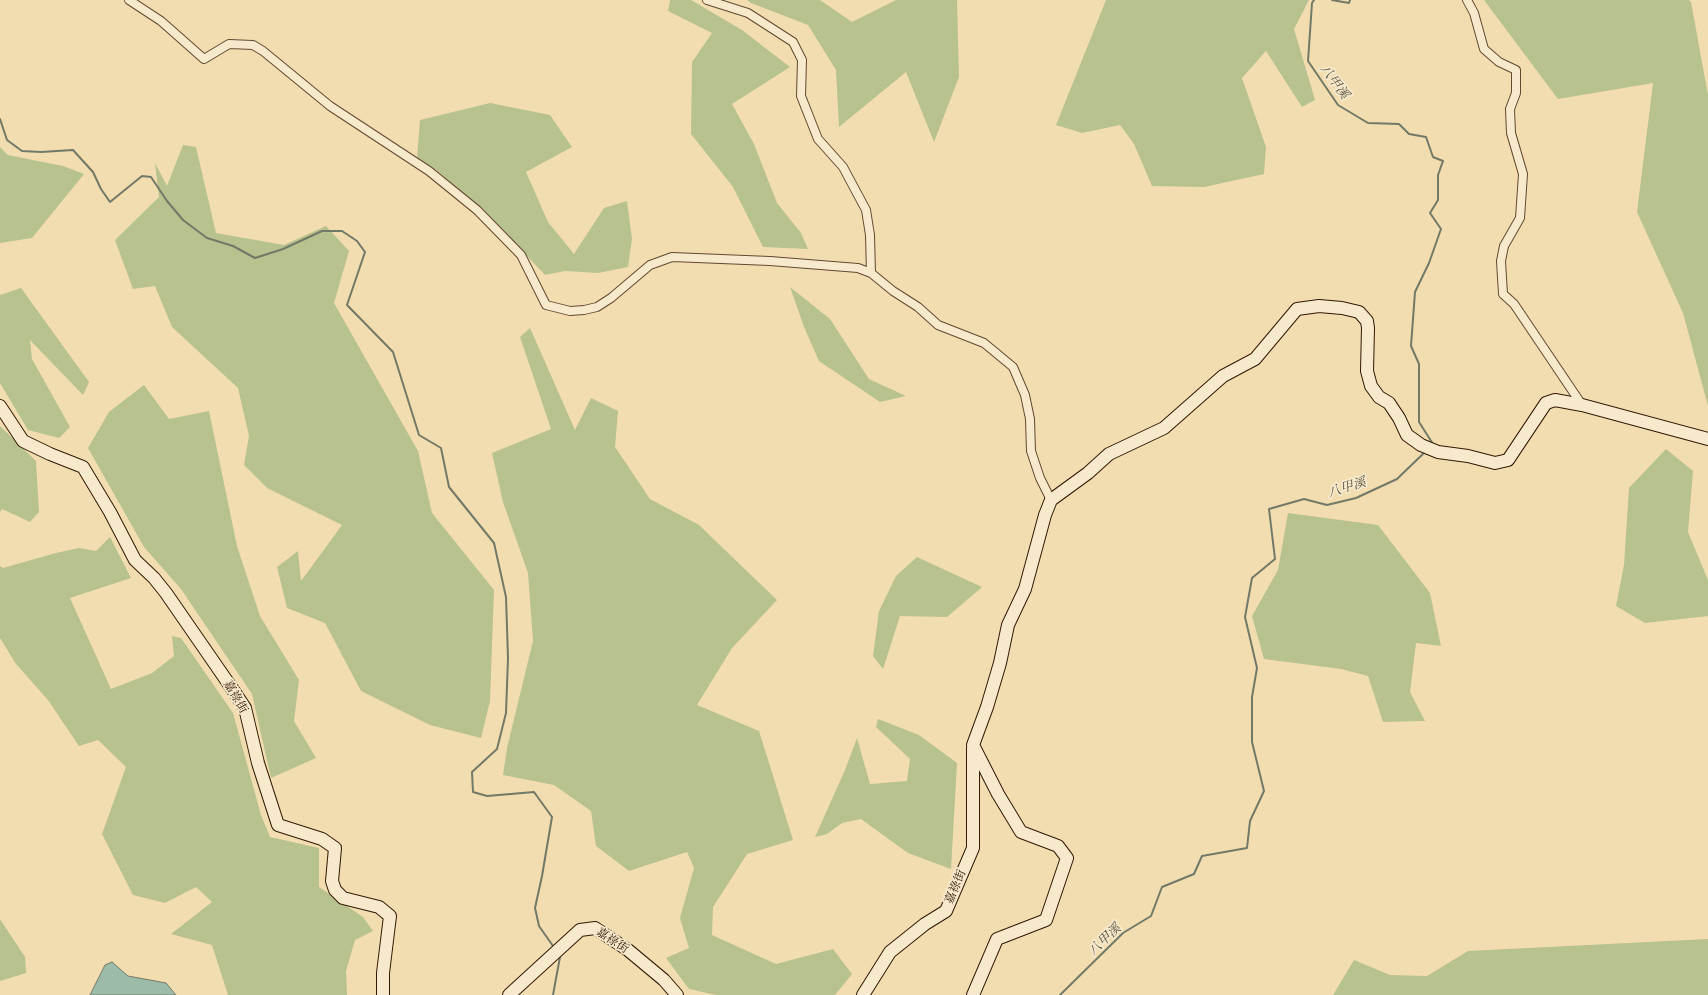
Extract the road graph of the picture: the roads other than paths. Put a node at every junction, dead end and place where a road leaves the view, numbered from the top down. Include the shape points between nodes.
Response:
1 (129, 0) edge
2 (707, 0) edge
3 (1467, 0) edge
4 (871, 273) junction
5 (1582, 405) junction
6 (0, 406) edge
7 (1708, 439) edge
8 (1051, 500) junction
9 (972, 744) junction
10 (383, 995) edge
11 (509, 995) edge
12 (677, 995) edge
13 (863, 995) edge
14 (973, 995) edge

1 - 4 street via 161,21 204,59 229,44 253,45 330,106 429,171 477,210 521,255 546,305 570,311 597,307 650,265 672,257 858,268
2 - 4 street via 748,13 793,42 802,60 802,96 818,139 843,166 866,210 870,235
3 - 5 street via 1474,13 1484,50 1499,62 1516,70 1516,93 1510,109 1511,133 1523,174 1520,218 1502,254 1503,294 1514,304
4 - 8 street via 938,325 984,343 1013,367 1025,394 1030,419 1031,451
5 - 7 street
5 - 8 street via 1555,400 1546,403 1508,460 1495,463 1429,448 1407,435 1389,403 1379,397 1371,386 1366,371 1367,321 1359,312 1319,306 1297,309 1255,358 1223,376 1164,428 1109,454
6 - 10 street, 嘉祿街 via 23,441 83,467 135,560 166,593 245,708 258,763 278,825 322,839 335,848 332,881 335,890 343,898 379,906 390,916
8 - 9 street via 1044,515 1025,589 1008,625 987,708
9 - 13 street, 嘉祿街 via 973,848 946,911 890,952
9 - 14 street via 1021,832 1058,846 1067,858 1046,920 997,939
11 - 12 street, 嘉祿街 via 580,930 595,928 628,950 664,980

